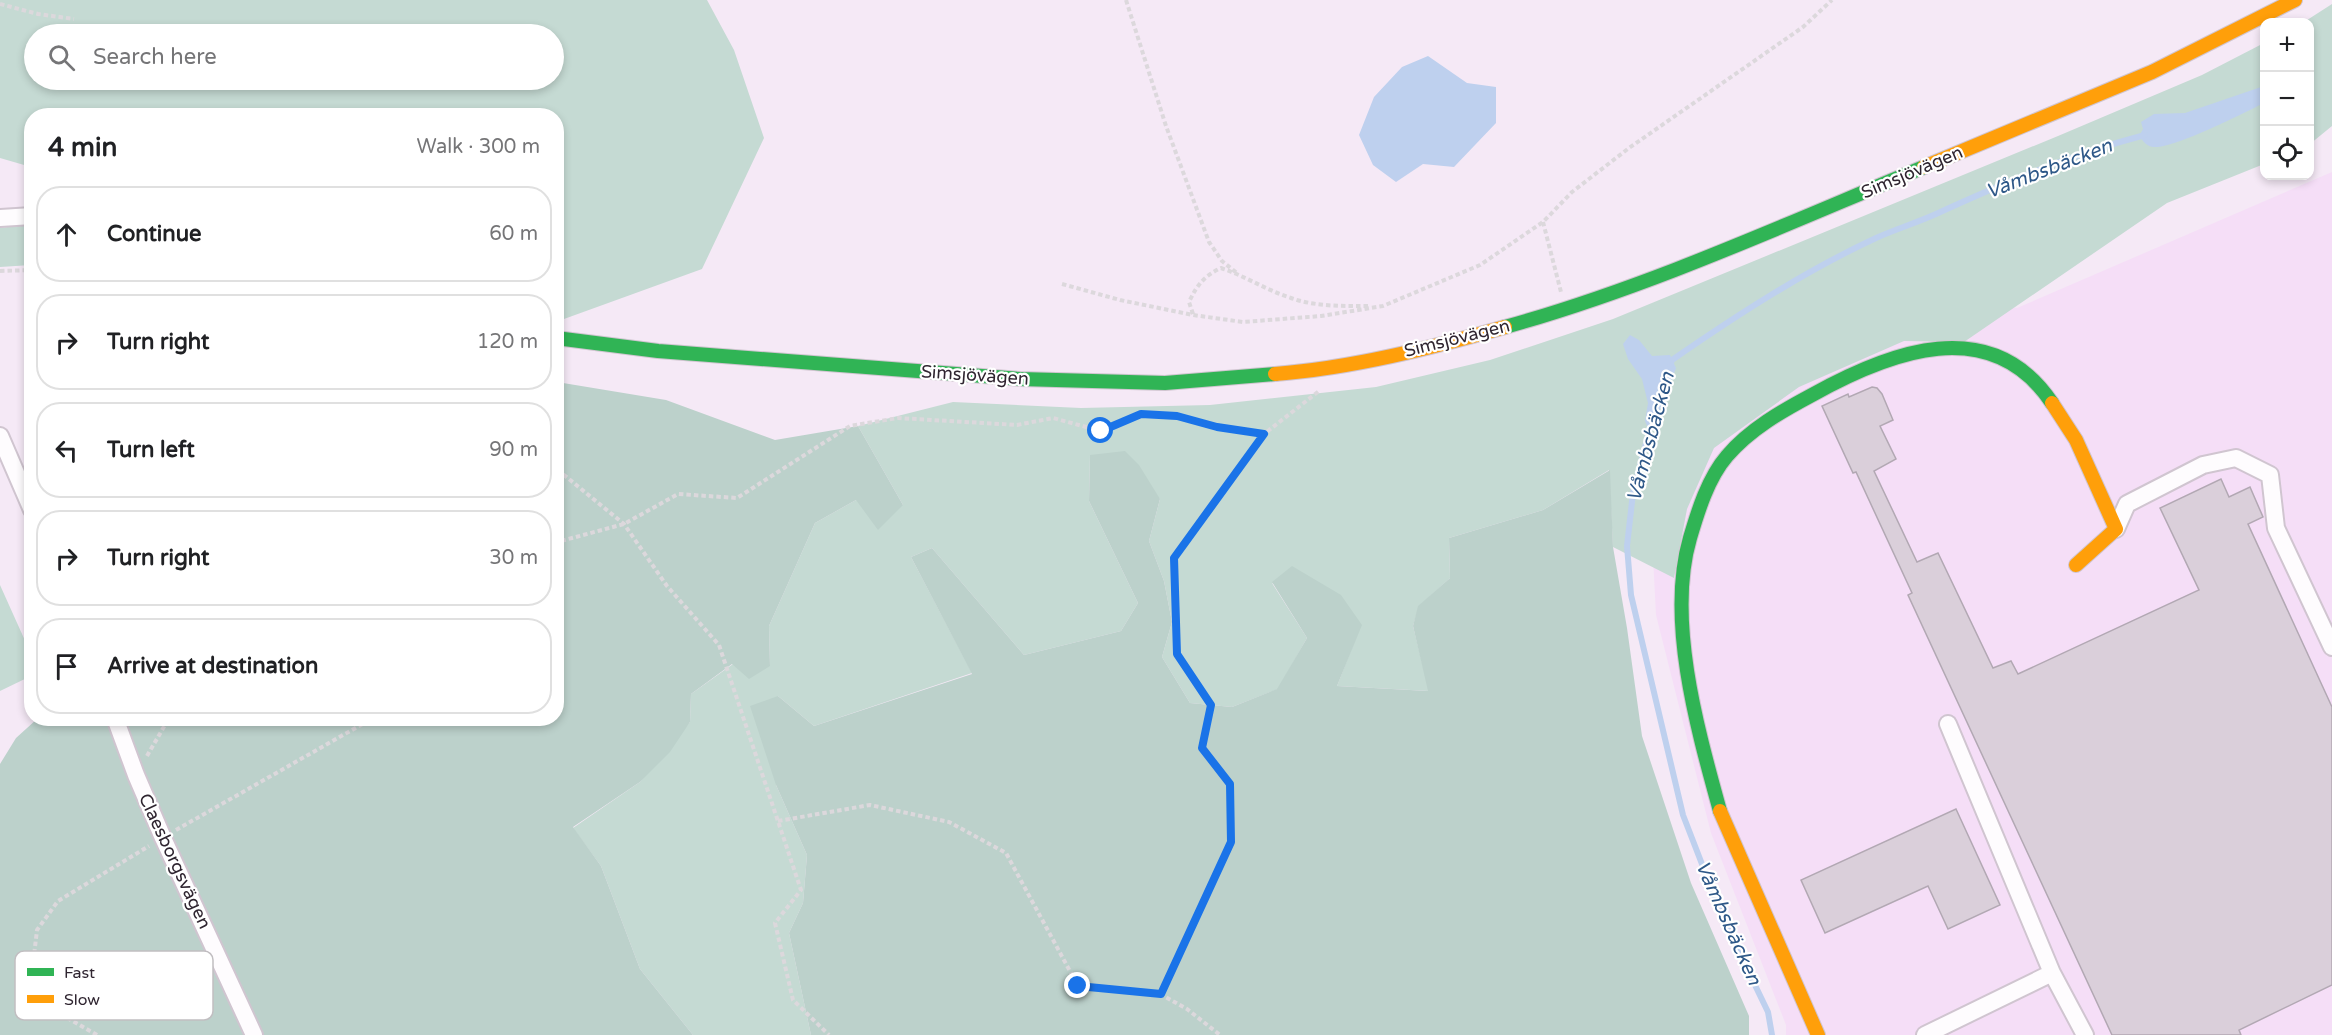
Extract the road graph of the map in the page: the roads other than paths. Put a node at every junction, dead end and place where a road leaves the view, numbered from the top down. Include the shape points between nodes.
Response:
1 (2295, 0) edge
2 (24, 216) edge
3 (0, 218) edge
4 (564, 339) edge
5 (0, 436) edge
6 (24, 492) edge
7 (2116, 529) junction
8 (2076, 565) dead end
9 (2332, 647) edge
10 (1948, 724) dead end
11 (118, 726) edge
12 (2052, 973) junction
13 (254, 1035) edge
14 (1818, 1035) edge
15 (1925, 1035) edge
16 (2085, 1035) edge

1 - 4 street, Simsjövägen via 2152,72 1681,268 1566,310 1455,341 1311,370 1165,382 1020,379 658,351
2 - 3 street
5 - 6 street
7 - 8 street
7 - 9 street via 2127,504 2203,465 2236,458 2270,476 2276,528
7 - 14 street via 2079,448 2057,409 2038,386 2020,368 1994,355 1965,348 1930,347 1883,361 1807,396 1750,435 1726,457 1700,506 1684,563 1682,631 1691,698 1723,817
10 - 12 street
11 - 13 street, Claesborgsvägen via 163,838
12 - 15 street
12 - 16 street

